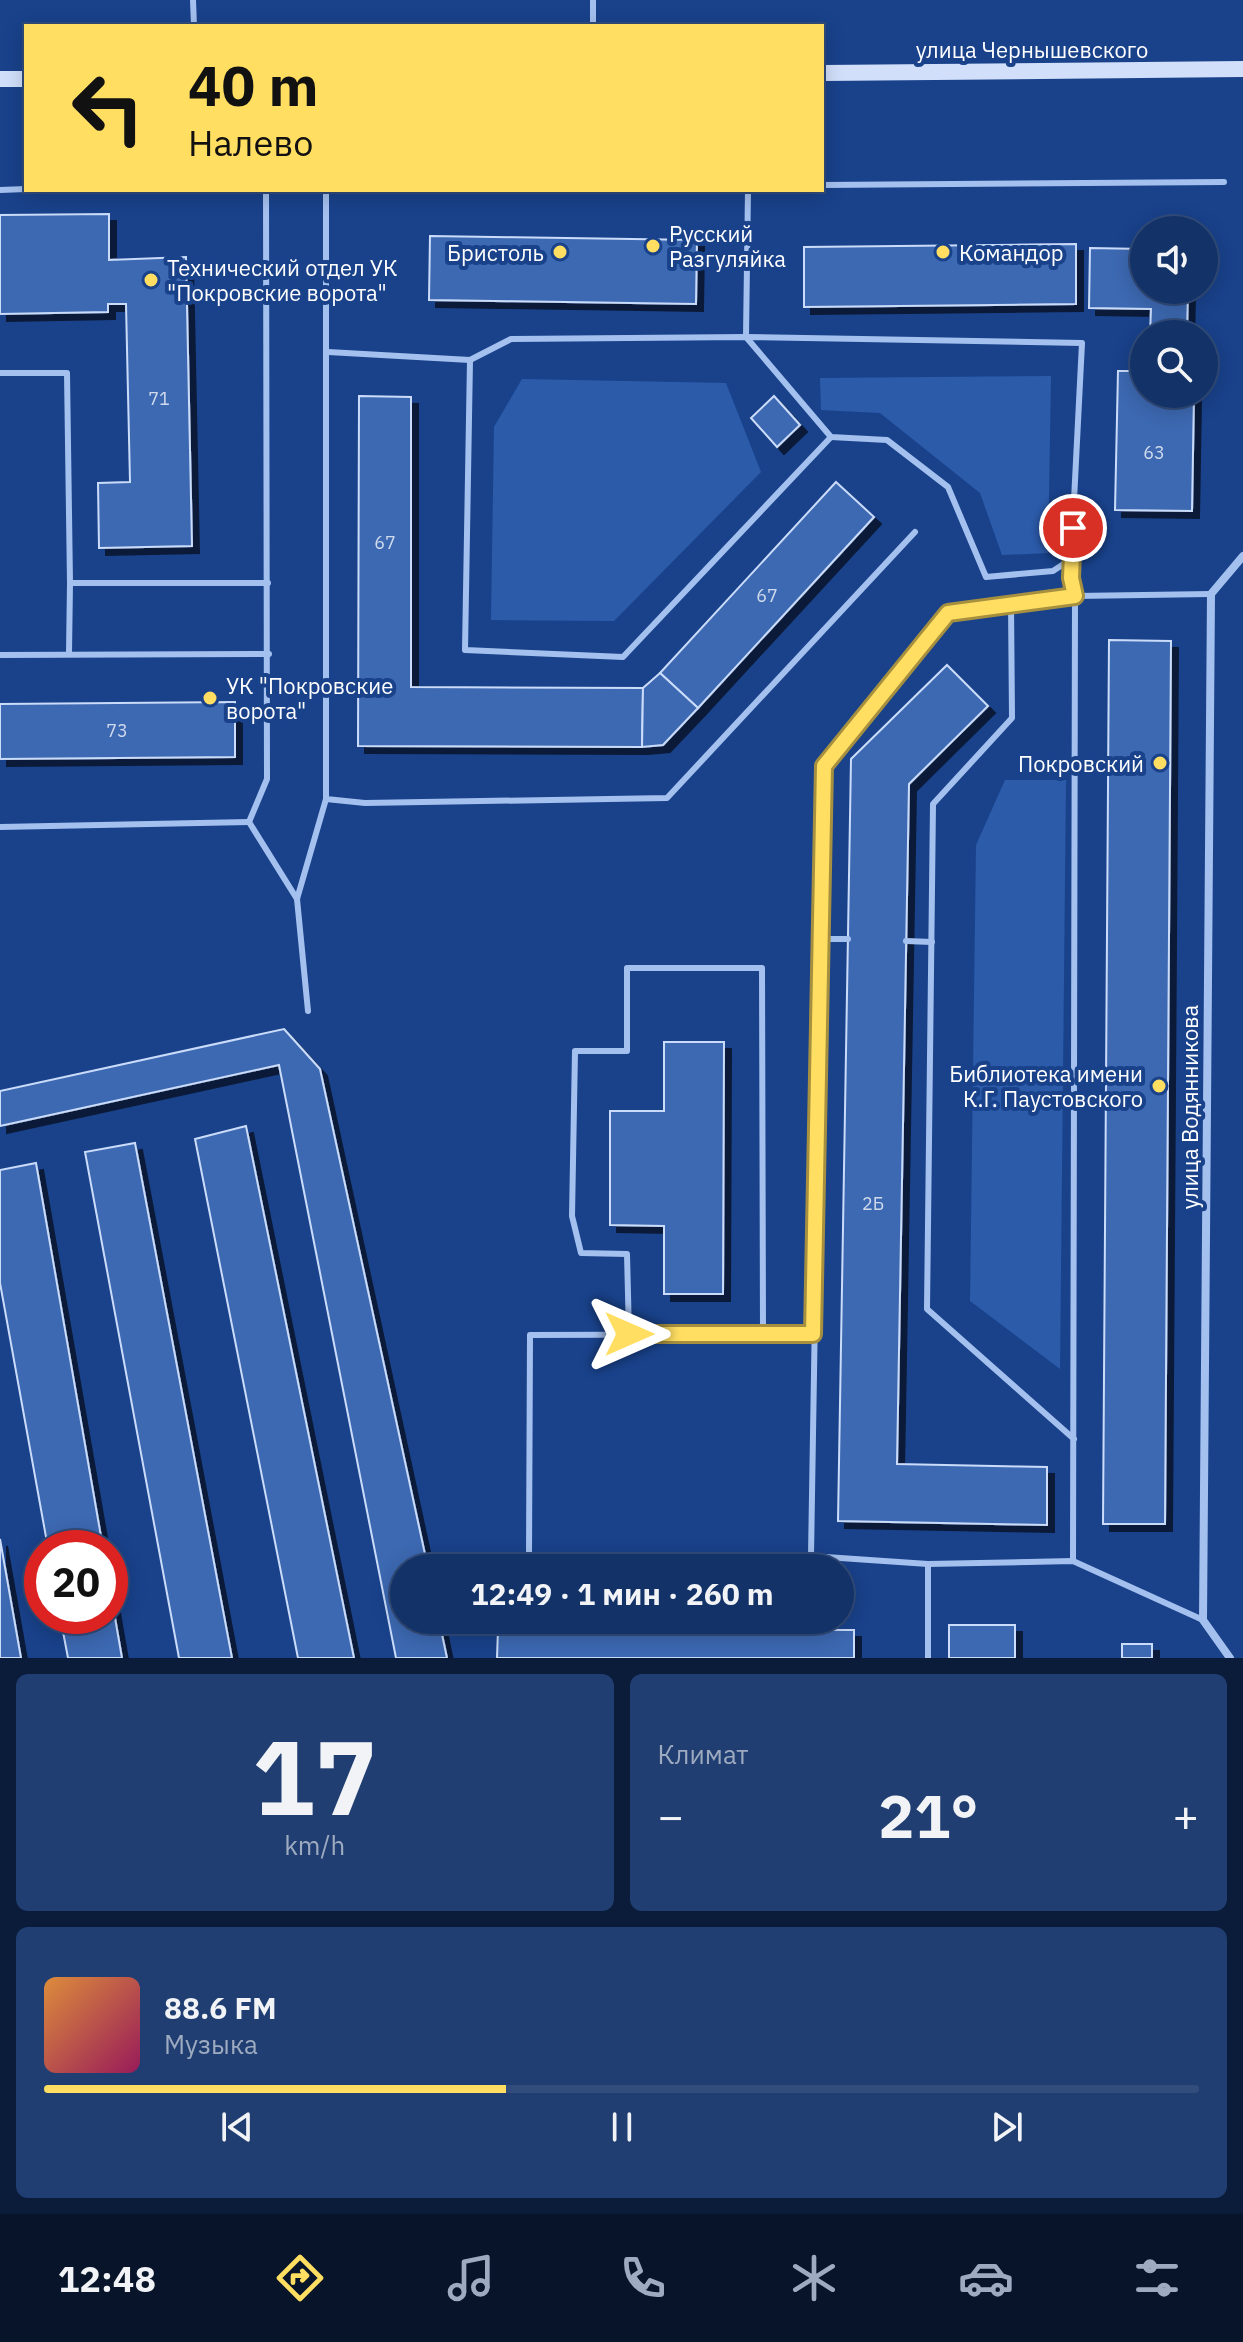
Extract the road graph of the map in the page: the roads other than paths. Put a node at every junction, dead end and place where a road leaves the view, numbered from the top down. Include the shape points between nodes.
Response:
1 (193, 0) edge
2 (593, 0) edge
3 (194, 24) edge
4 (593, 24) edge
5 (1243, 69) edge
6 (824, 73) edge
7 (0, 79) edge
8 (24, 79) edge
9 (1224, 182) dead end
10 (824, 185) edge
11 (24, 189) edge
12 (0, 190) edge
13 (266, 192) edge
14 (326, 192) edge
15 (748, 192) edge
16 (746, 337) junction
17 (328, 352) junction
18 (470, 360) junction
19 (0, 373) edge
20 (831, 437) junction
21 (915, 532) dead end
22 (1243, 556) edge
23 (1071, 559) junction
24 (70, 583) junction
25 (268, 583) junction
26 (1211, 594) junction
27 (1075, 596) junction
28 (1011, 603) junction
29 (69, 653) junction
30 (269, 654) junction
31 (0, 655) edge
32 (326, 799) junction
33 (249, 822) junction
34 (0, 827) edge
35 (297, 899) junction
36 (822, 939) junction
37 (848, 939) dead end
38 (906, 941) dead end
39 (932, 942) junction
40 (308, 1011) dead end
41 (763, 1333) junction
42 (629, 1334) junction
43 (813, 1334) junction
44 (1074, 1439) junction
45 (529, 1554) edge
46 (811, 1554) edge
47 (854, 1559) edge
48 (1073, 1561) junction
49 (928, 1564) junction
50 (1203, 1620) junction
51 (928, 1658) edge
52 (1230, 1658) edge

1 - 3 lane
2 - 4 lane
5 - 6 main road, улица Чернышевского
7 - 8 main road
9 - 10 lane
11 - 12 lane
13 - 25 lane
14 - 17 lane
15 - 16 lane
16 - 18 lane via 511,339
16 - 20 lane
16 - 23 lane via 1082,343
17 - 18 lane
17 - 32 lane
18 - 20 lane via 465,650 623,657
19 - 24 lane via 67,373
20 - 23 lane via 887,440 948,487 986,577 1053,571
21 - 32 lane via 667,798 365,803
22 - 26 street
23 - 27 lane
24 - 25 lane
24 - 29 lane
25 - 30 lane
26 - 27 lane
26 - 50 street, улица Водянникова
27 - 28 lane
27 - 44 lane
28 - 36 lane via 948,613 824,766
28 - 39 lane via 1012,718 933,804
29 - 30 lane
29 - 31 lane
30 - 33 lane via 267,779
32 - 35 lane
33 - 34 lane
33 - 35 lane
35 - 40 lane
36 - 37 lane
36 - 43 lane
38 - 39 lane
39 - 44 lane via 927,1309
41 - 42 lane
41 - 42 lane via 762,968 627,968 627,1051 575,1051 572,1216 581,1253 627,1254
41 - 43 lane
42 - 45 lane via 530,1335
43 - 46 lane
44 - 48 lane
47 - 49 lane
48 - 49 lane
48 - 50 lane
49 - 51 lane
50 - 52 street

